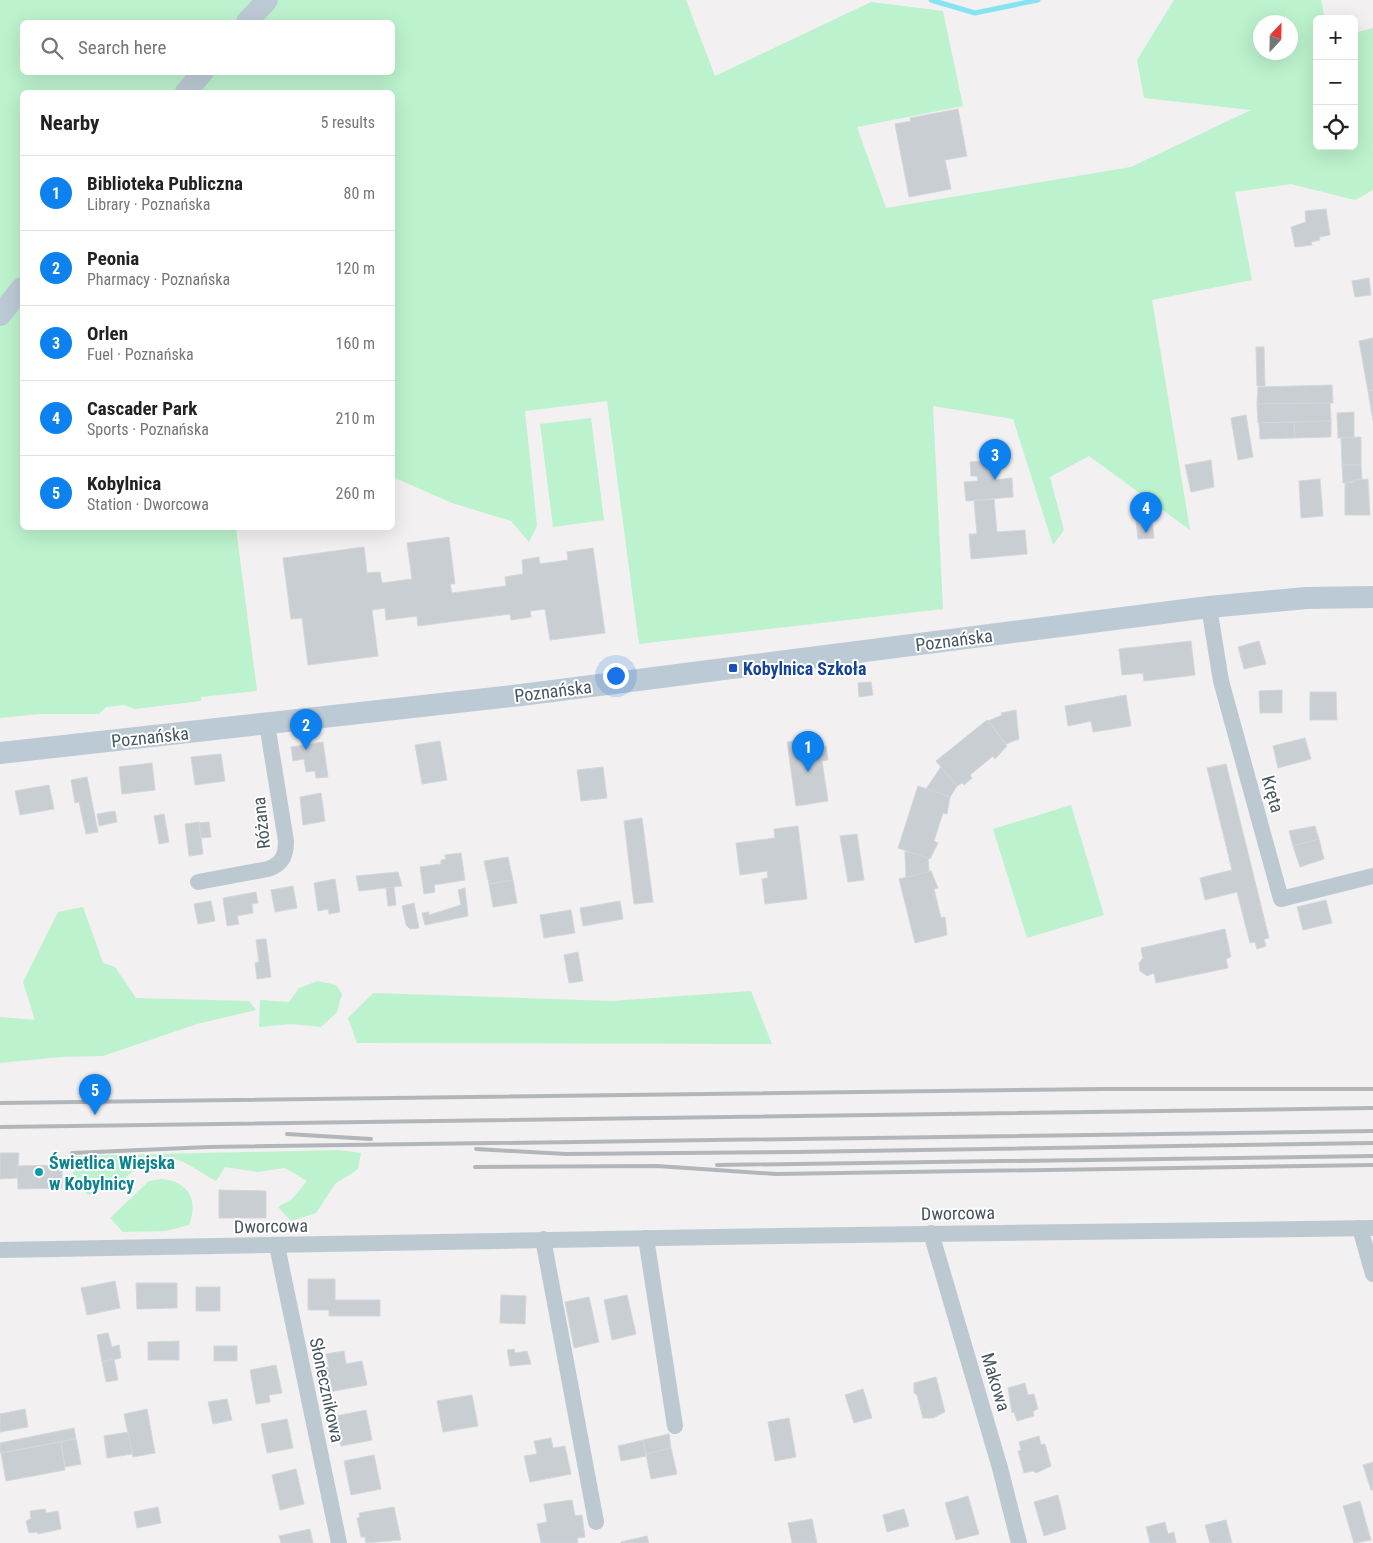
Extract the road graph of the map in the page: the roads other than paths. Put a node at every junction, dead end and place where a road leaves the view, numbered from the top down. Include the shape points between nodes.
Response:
1 (267, 0) edge
2 (249, 20) edge
3 (200, 75) edge
4 (188, 90) edge
5 (20, 290) edge
6 (0, 315) edge
7 (1373, 597) edge
8 (1209, 607) junction
9 (267, 724) junction
10 (0, 753) edge
11 (1373, 876) edge
12 (198, 882) dead end
13 (1366, 1228) edge
14 (931, 1234) junction
15 (646, 1238) junction
16 (543, 1239) junction
17 (277, 1246) junction
18 (0, 1250) edge
19 (1373, 1274) edge
20 (676, 1426) dead end
21 (596, 1522) dead end
22 (339, 1543) edge
23 (1020, 1543) edge

1 - 2 main road
3 - 4 main road
5 - 6 main road
7 - 8 main road, Poznańska via 1306,598
8 - 9 main road, Poznańska via 594,686
8 - 11 street, Kręta via 1221,682 1281,899
9 - 10 main road, Poznańska
9 - 12 street, Różana via 286,840 283,859 268,869
13 - 14 street, Dworcowa
13 - 19 street
14 - 15 street, Dworcowa
14 - 23 street, Makowa
15 - 16 street, Dworcowa
15 - 20 street
16 - 17 street, Dworcowa
16 - 21 street
17 - 18 street, Dworcowa
17 - 22 street, Słonecznikowa

